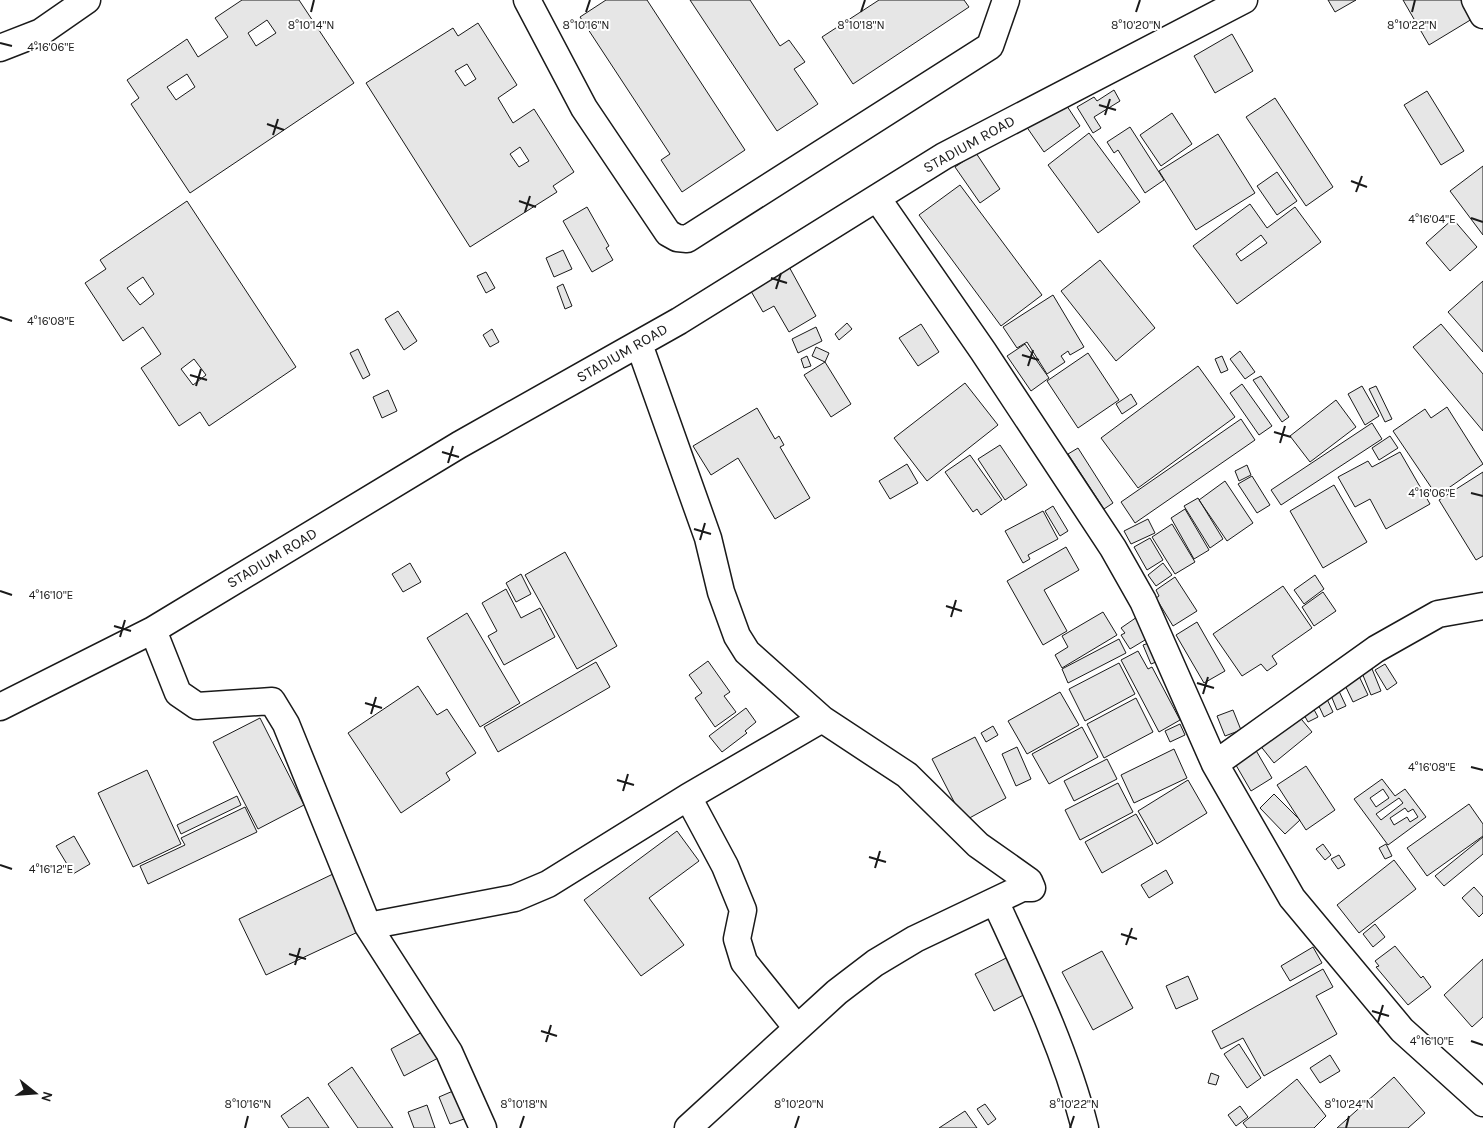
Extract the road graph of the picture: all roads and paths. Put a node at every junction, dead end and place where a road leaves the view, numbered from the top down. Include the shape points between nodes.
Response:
1 (87, 0) edge
2 (527, 0) edge
3 (1006, 0) edge
4 (1244, 0) edge
5 (1476, 0) edge
6 (1483, 15) edge
7 (0, 48) edge
8 (877, 198) junction
9 (639, 344) junction
10 (1483, 606) edge
11 (153, 630) junction
12 (0, 707) edge
13 (822, 719) junction
14 (1215, 764) junction
15 (688, 796) junction
16 (995, 901) junction
17 (368, 926) junction
18 (797, 1028) junction
19 (1483, 1103) edge
20 (483, 1128) edge
21 (688, 1128) edge
22 (1085, 1128) edge

1 - 7 street via 41,32
2 - 3 street via 584,108 628,178 668,234 687,239 990,46
4 - 8 street, STADIUM ROAD via 944,156
5 - 6 street
8 - 9 street, STADIUM ROAD
8 - 14 street via 989,359 1113,548 1142,601
9 - 11 street, STADIUM ROAD via 459,445
9 - 13 street via 708,538 738,636 748,652
10 - 14 street via 1438,614 1376,649
11 - 12 street, STADIUM ROAD
11 - 17 street via 178,693 197,706 272,701 286,724
13 - 15 street
13 - 16 street via 907,776 978,844 1029,881 1032,888 1022,888
14 - 19 street via 1292,898 1402,1030
15 - 17 street via 548,884 515,898
15 - 18 street via 725,866 743,910 737,939 744,962
16 - 18 street via 915,938 875,963
16 - 22 street via 1049,1019 1075,1087
17 - 20 street via 449,1052
18 - 21 street

